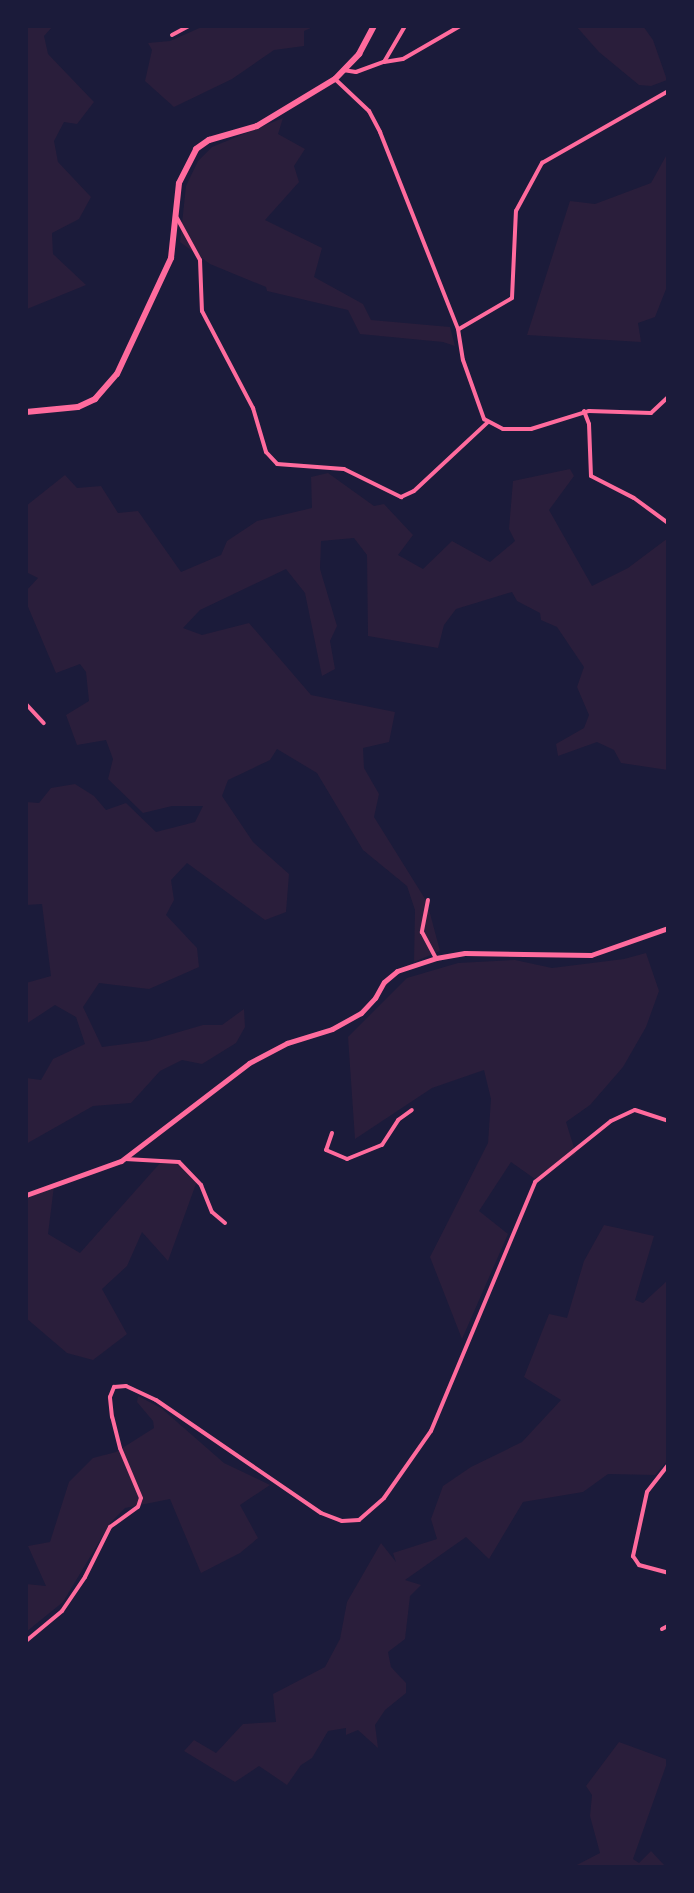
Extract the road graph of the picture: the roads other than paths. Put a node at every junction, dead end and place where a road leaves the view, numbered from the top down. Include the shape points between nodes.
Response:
1 (189, 26) edge
2 (374, 26) edge
3 (405, 26) edge
4 (460, 26) edge
5 (172, 35) dead end
6 (384, 62) junction
7 (343, 70) junction
8 (335, 79) junction
9 (668, 91) edge
10 (176, 216) junction
11 (458, 329) junction
12 (668, 397) edge
13 (584, 411) junction
14 (26, 412) edge
15 (488, 422) junction
16 (668, 523) edge
17 (26, 704) edge
18 (44, 723) dead end
19 (428, 900) dead end
20 (668, 928) edge
21 (436, 958) junction
22 (412, 1110) dead end
23 (668, 1121) edge
24 (332, 1133) dead end
25 (125, 1159) junction
26 (26, 1195) edge
27 (225, 1223) dead end
28 (668, 1465) edge
29 (668, 1573) edge
30 (26, 1641) edge

1 - 5 street
2 - 7 main road
3 - 6 street
4 - 6 street via 403,59
6 - 7 street via 356,72
7 - 8 main road
8 - 10 main road via 257,126 202,144 179,183
8 - 11 street via 369,111 380,132
9 - 11 street via 542,163 516,211 512,298
10 - 14 main road via 171,258 111,381 95,399 78,407
10 - 15 street via 200,260 202,311 253,408 266,452 277,464 344,469 401,497
11 - 15 street via 463,360
12 - 13 street via 651,413
13 - 15 street via 531,429 503,429
13 - 16 street via 591,476
17 - 18 street
19 - 21 street via 422,932
20 - 21 street via 591,955 512,952
21 - 25 street via 389,975 369,1006 344,1023 249,1063
22 - 24 street via 398,1120 382,1145 347,1159 326,1150
23 - 30 street via 635,1110 611,1121 535,1182 431,1431 384,1498 359,1520 342,1521 321,1513 156,1400 126,1386 114,1387 112,1417 141,1498 138,1507 110,1527 62,1611
25 - 26 street
25 - 27 street via 179,1162
28 - 29 street via 647,1492 633,1556 639,1565

